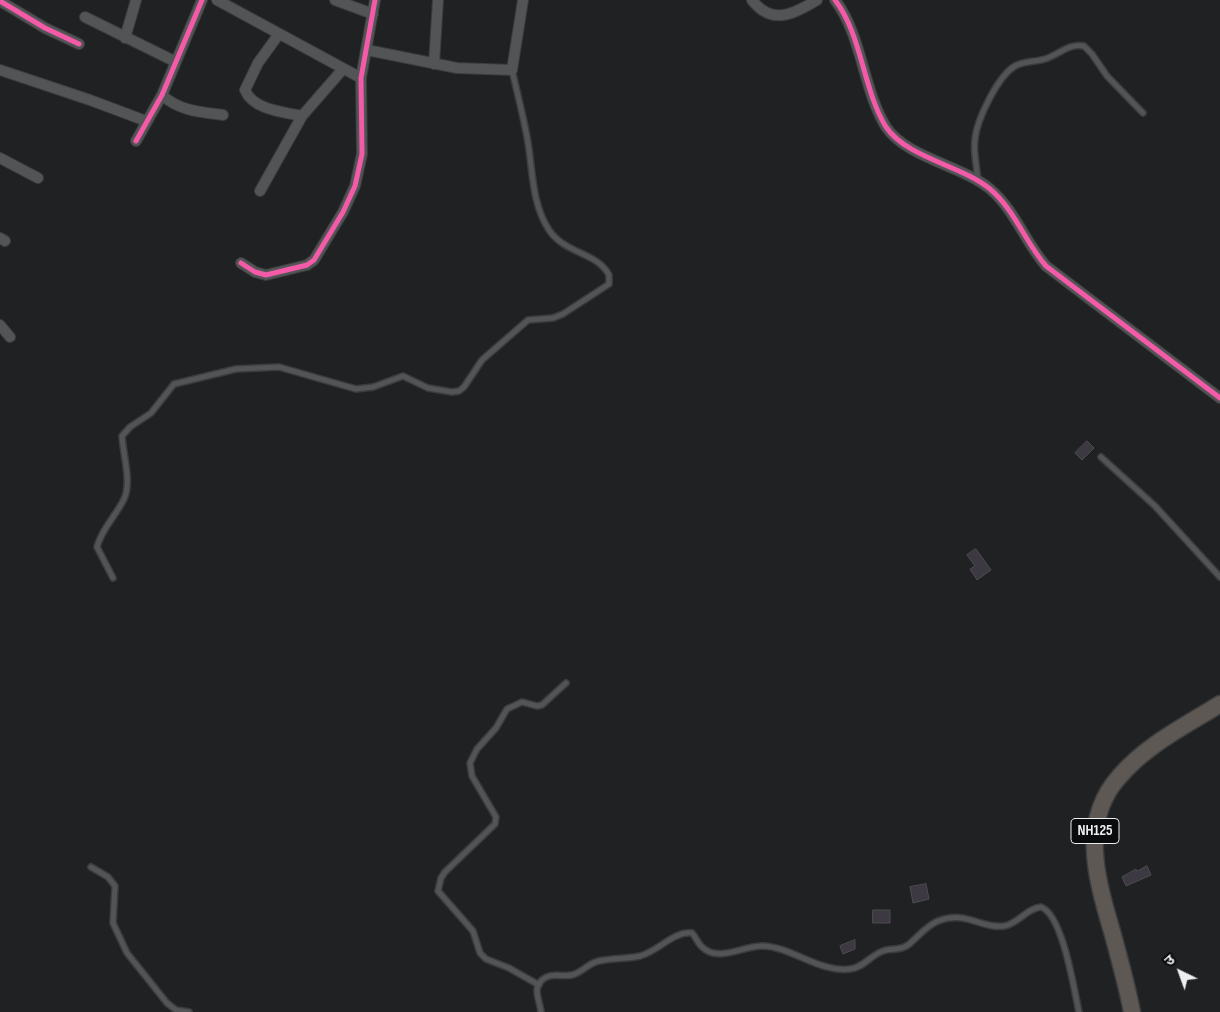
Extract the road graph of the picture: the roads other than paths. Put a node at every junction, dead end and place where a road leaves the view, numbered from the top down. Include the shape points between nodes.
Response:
1 (136, 0) edge
2 (202, 0) edge
3 (216, 0) edge
4 (335, 0) edge
5 (375, 0) edge
6 (438, 0) edge
7 (523, 0) edge
8 (752, 0) edge
9 (817, 0) edge
10 (835, 0) edge
11 (0, 1) edge
12 (373, 14) junction
13 (85, 17) dead end
14 (279, 34) junction
15 (125, 38) junction
16 (79, 44) dead end
17 (367, 50) junction
18 (176, 62) junction
19 (434, 64) junction
20 (343, 69) junction
21 (0, 70) edge
22 (512, 70) junction
23 (361, 78) junction
24 (162, 95) junction
25 (1143, 113) dead end
26 (223, 115) dead end
27 (302, 116) junction
28 (146, 121) junction
29 (136, 141) dead end
30 (0, 158) edge
31 (38, 178) dead end
32 (978, 181) junction
33 (260, 191) dead end
34 (241, 262) dead end
35 (0, 325) edge
36 (10, 337) dead end
37 (1220, 398) edge
38 (1101, 457) dead end
39 (1220, 577) edge
40 (113, 578) dead end
41 (566, 683) dead end
42 (1220, 704) edge
43 (92, 867) dead end
44 (538, 985) junction
45 (189, 1012) edge
46 (541, 1012) edge
47 (1079, 1012) edge
48 (1132, 1012) edge

1 - 15 street
2 - 18 street
3 - 14 street
4 - 12 street
5 - 12 street
6 - 19 street
7 - 22 street
8 - 9 street via 770,15 782,16 797,12
10 - 32 street via 847,18 880,115 892,133 914,149
11 - 16 street
12 - 17 street
13 - 15 street
14 - 20 street
14 - 27 street via 258,63 245,90 264,106
15 - 18 street
17 - 19 street
17 - 23 street
18 - 24 street
19 - 22 street
20 - 23 street
20 - 27 street
21 - 28 street
22 - 40 lane via 536,196 546,224 562,244 599,263 609,276 609,284 563,314 528,320 482,360 464,387 452,392 428,388 403,376 373,387 356,389 272,366 236,369 174,384 151,412 122,436 125,498 100,535 97,547
23 - 34 street via 363,145 359,171 343,212 314,260 307,266 266,275
24 - 26 street via 188,110
24 - 28 street
25 - 32 lane via 1107,76 1084,46 1072,46 1045,59 1017,65 999,83 977,130
27 - 33 street
28 - 29 street
30 - 31 street
32 - 37 street via 1005,205 1046,266
35 - 36 street
38 - 39 lane via 1155,506
41 - 44 lane via 542,705 522,702 507,709 496,728 471,757 472,776 496,821 493,828 445,872 438,891 473,931 480,953
42 - 48 highway, NH125 via 1155,744 1118,777 1103,799 1096,824 1094,856 1097,880
43 - 45 lane via 115,886 113,923 130,958 171,1006
44 - 46 lane via 536,993
44 - 47 lane via 549,976 579,973 599,961 646,954 686,933 692,934 711,952 729,953 752,946 774,947 827,966 853,969 882,951 907,946 939,921 966,918 1004,926 1041,907 1052,917 1065,951

